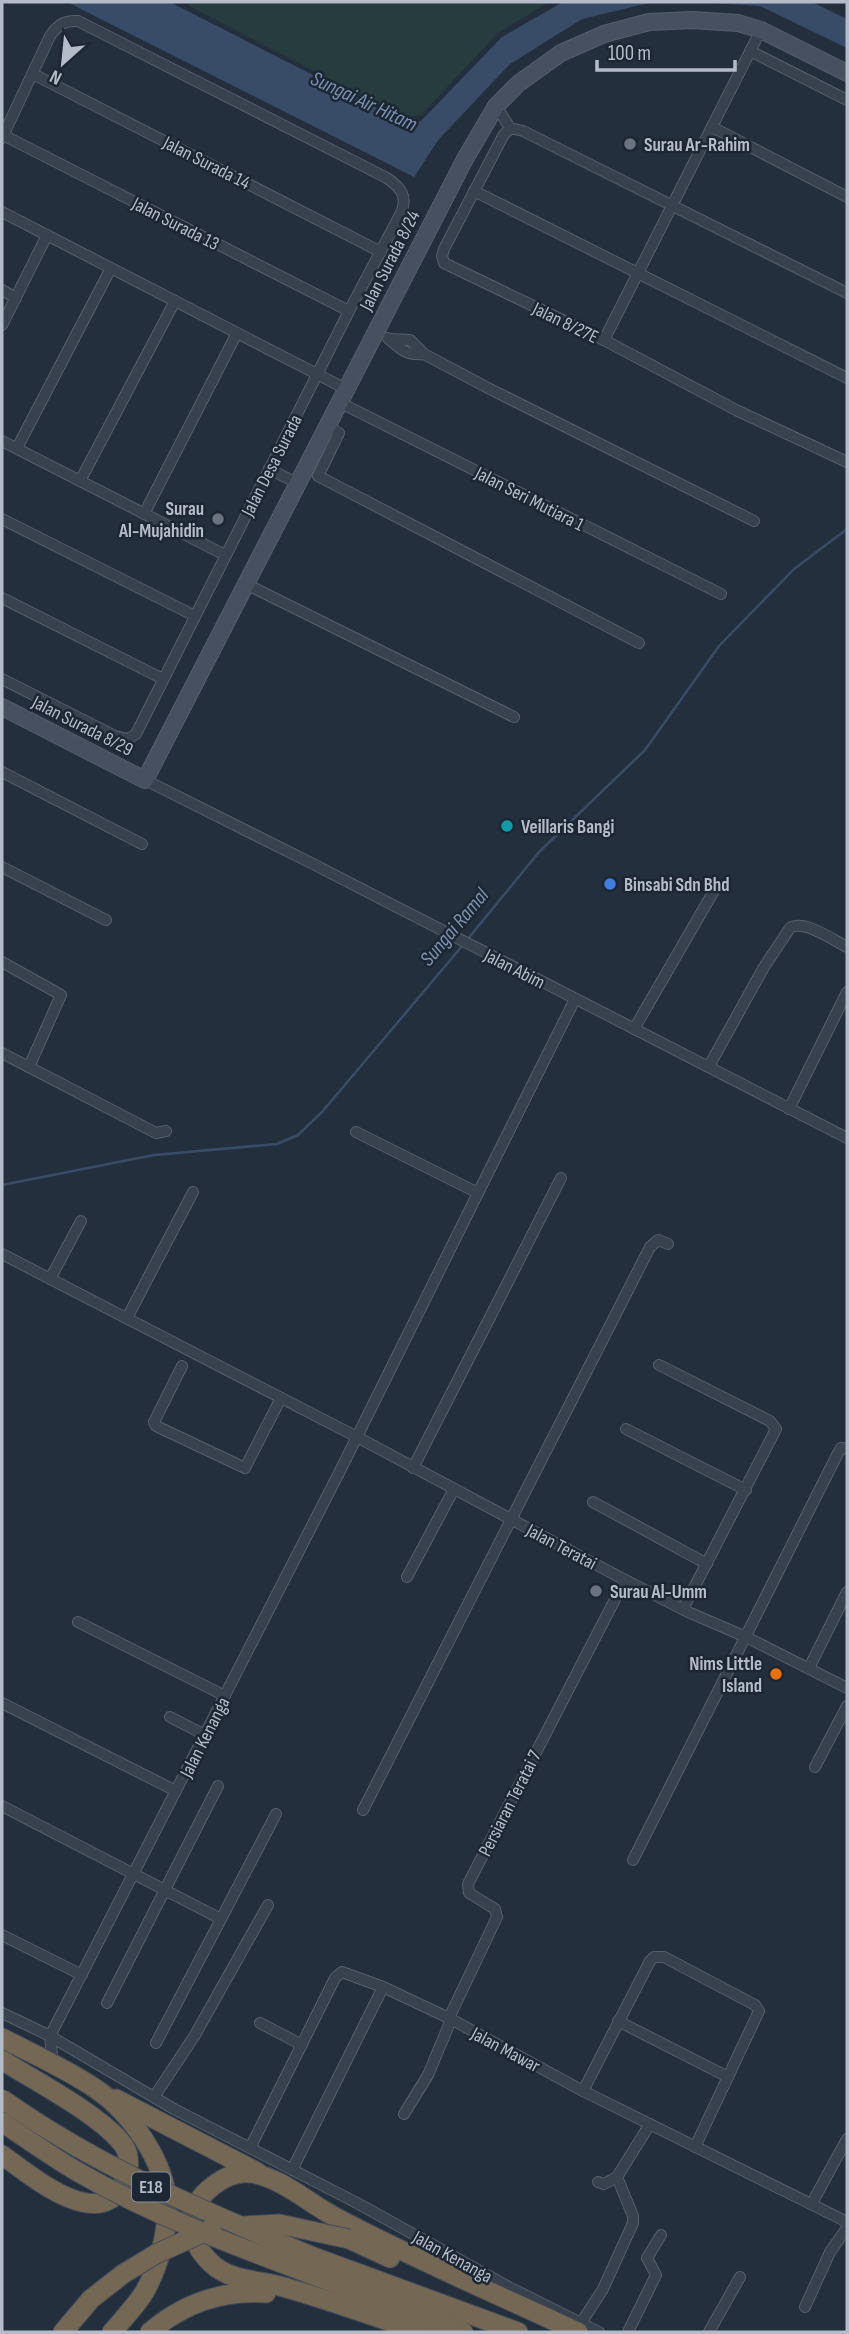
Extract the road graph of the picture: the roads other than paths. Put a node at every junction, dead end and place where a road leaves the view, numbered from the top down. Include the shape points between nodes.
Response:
1 (761, 30) junction
2 (750, 51) junction
3 (847, 73) edge
4 (33, 74) junction
5 (847, 100) edge
6 (496, 106) junction
7 (712, 127) junction
8 (510, 128) junction
9 (3, 136) edge
10 (474, 191) junction
11 (847, 197) edge
12 (673, 204) junction
13 (2, 212) edge
14 (47, 235) junction
15 (381, 251) junction
16 (111, 268) junction
17 (638, 274) junction
18 (2, 290) edge
19 (847, 293) edge
20 (16, 298) junction
21 (175, 301) junction
22 (349, 311) junction
23 (2, 326) edge
24 (237, 333) junction
25 (382, 335) junction
26 (604, 340) junction
27 (317, 374) junction
28 (847, 378) edge
29 (343, 395) junction
30 (326, 426) junction
31 (2, 441) edge
32 (17, 448) junction
33 (847, 462) edge
34 (269, 468) junction
35 (80, 481) junction
36 (297, 483) junction
37 (144, 514) junction
38 (2, 519) edge
39 (754, 521) dead end
40 (225, 555) junction
41 (246, 583) junction
42 (721, 594) dead end
43 (2, 598) edge
44 (195, 616) junction
45 (639, 643) dead end
46 (2, 678) edge
47 (163, 679) junction
48 (2, 707) edge
49 (514, 717) dead end
50 (2, 772) edge
51 (145, 780) junction
52 (142, 844) dead end
53 (2, 867) edge
54 (715, 889) dead end
55 (106, 920) dead end
56 (847, 947) edge
57 (2, 962) edge
58 (847, 992) edge
59 (575, 999) junction
60 (634, 1029) junction
61 (2, 1053) edge
62 (709, 1066) junction
63 (29, 1067) junction
64 (789, 1109) junction
65 (166, 1131) dead end
66 (356, 1132) dead end
67 (847, 1138) edge
68 (561, 1178) dead end
69 (193, 1192) dead end
70 (478, 1193) junction
71 (81, 1221) dead end
72 (668, 1244) dead end
73 (2, 1254) edge
74 (50, 1279) junction
75 (127, 1318) junction
76 (659, 1365) dead end
77 (181, 1366) dead end
78 (281, 1398) junction
79 (626, 1429) dead end
80 (357, 1437) junction
81 (847, 1449) edge
82 (413, 1468) junction
83 (454, 1489) junction
84 (746, 1490) junction
85 (593, 1502) dead end
86 (512, 1520) junction
87 (707, 1564) junction
88 (407, 1577) dead end
89 (625, 1580) junction
90 (846, 1600) edge
91 (683, 1609) junction
92 (78, 1622) dead end
93 (746, 1637) junction
94 (809, 1668) junction
95 (847, 1688) edge
96 (225, 1696) junction
97 (2, 1703) edge
98 (847, 1706) edge
99 (170, 1717) dead end
100 (205, 1734) junction
101 (814, 1767) dead end
102 (218, 1786) dead end
103 (176, 1791) junction
104 (2, 1806) edge
105 (363, 1810) dead end
106 (276, 1814) dead end
107 (633, 1860) dead end
108 (132, 1874) junction
109 (164, 1890) junction
110 (268, 1905) dead end
111 (221, 1919) junction
112 (2, 1934) edge
113 (82, 1975) junction
114 (383, 1987) junction
115 (107, 2003) dead end
116 (2, 2014) edge
117 (450, 2019) junction
118 (618, 2021) junction
119 (260, 2023) dead end
120 (50, 2036) junction
121 (2, 2038) edge
122 (156, 2043) dead end
123 (302, 2045) junction
124 (24, 2050) junction
125 (2, 2060) edge
126 (53, 2065) junction
127 (728, 2077) junction
128 (97, 2089) junction
129 (583, 2091) junction
130 (154, 2097) junction
131 (2, 2099) edge
132 (404, 2115) dead end
133 (2, 2122) edge
134 (650, 2124) junction
135 (847, 2139) edge
136 (695, 2147) junction
137 (250, 2148) junction
138 (2, 2155) edge
139 (292, 2169) junction
140 (617, 2177) junction
141 (270, 2179) junction
142 (597, 2182) dead end
143 (812, 2203) junction
144 (847, 2222) edge
145 (847, 2228) edge
146 (661, 2235) dead end
147 (309, 2265) junction
148 (740, 2277) dead end
149 (323, 2301) junction
150 (804, 2307) dead end
151 (580, 2328) edge
152 (63, 2332) edge
153 (112, 2332) edge
154 (150, 2332) edge
155 (422, 2332) edge
156 (463, 2332) edge
157 (518, 2332) edge
158 (556, 2332) edge
159 (599, 2332) edge
160 (628, 2332) edge
161 (709, 2332) edge

1 - 2 street
1 - 3 street, Jalan Surada 8/24
1 - 6 street, Jalan Surada 8/24 via 738,23 692,20 649,22 604,34 561,53
2 - 5 street
2 - 7 street
4 - 9 street
4 - 15 street, Jalan Surada 14
4 - 15 street, Jalan Desa Surada via 55,29 69,20 78,21 387,178 405,197
6 - 8 street
6 - 25 street, Jalan Surada 8/24 via 459,169
7 - 11 street
7 - 12 street
8 - 10 street, Jalan 8/27E
8 - 12 street
9 - 22 street, Jalan Surada 13
10 - 17 street
10 - 26 street, Jalan 8/27E via 443,249 444,262
12 - 17 street
12 - 19 street
13 - 14 street, Jalan Seri Mutiara 1
14 - 16 street, Jalan Seri Mutiara 1
14 - 20 street
15 - 22 street, Jalan Desa Surada
16 - 21 street, Jalan Seri Mutiara 1
16 - 32 street
17 - 26 street
17 - 28 street
18 - 20 street
20 - 23 street
21 - 24 street, Jalan Seri Mutiara 1
21 - 35 street
22 - 27 street, Jalan Desa Surada
24 - 27 street, Jalan Seri Mutiara 1
24 - 37 street
25 - 29 street, Jalan Surada 8/24
25 - 39 street via 403,352 424,354
26 - 33 street, Jalan 8/27E
27 - 29 street, Jalan Seri Mutiara 1
27 - 34 street, Jalan Desa Surada
29 - 30 street, Jalan Surada 8/24
29 - 42 street, Jalan Seri Mutiara 1
30 - 36 street, Jalan Surada 8/24
30 - 45 street via 340,433 318,476
31 - 32 street
32 - 35 street
34 - 36 street
34 - 40 street, Jalan Desa Surada
35 - 37 street
36 - 41 street, Jalan Surada 8/24
37 - 40 street
38 - 44 street
40 - 44 street, Jalan Desa Surada
41 - 49 street
41 - 51 street, Jalan Surada 8/24
43 - 47 street
44 - 47 street, Jalan Desa Surada
46 - 47 street, Jalan Desa Surada via 128,739 136,734
48 - 51 street, Jalan Surada 8/29
50 - 52 street
51 - 59 street, Jalan Abim
53 - 55 street
54 - 60 street
56 - 62 street via 804,925 790,928
57 - 63 street via 61,995
58 - 64 street
59 - 60 street, Jalan Abim
59 - 70 street, Jalan Kenanga
60 - 62 street, Jalan Abim
61 - 63 street
62 - 64 street, Jalan Abim
63 - 65 street via 156,1133
64 - 67 street, Jalan Abim
66 - 70 street
68 - 82 street
69 - 75 street
70 - 80 street, Jalan Kenanga
71 - 74 street
72 - 86 street via 658,1240 650,1247
73 - 74 street, Jalan Teratai
74 - 75 street, Jalan Teratai
75 - 78 street, Jalan Teratai
76 - 84 street via 770,1421 776,1429
77 - 78 street via 156,1426 245,1468
78 - 80 street, Jalan Teratai
79 - 84 street
80 - 82 street, Jalan Teratai
80 - 96 street, Jalan Kenanga
81 - 93 street via 838,1453
82 - 83 street, Jalan Teratai
83 - 86 street, Jalan Teratai
83 - 88 street
84 - 87 street
85 - 87 street
86 - 89 street, Jalan Teratai
86 - 105 street
87 - 91 street
89 - 91 street, Jalan Teratai
89 - 117 street, Persiaran Teratai 7 via 468,1884 469,1893 495,1909 497,1917
90 - 94 street
91 - 93 street, Jalan Teratai
92 - 96 street
93 - 94 street, Jalan Teratai
93 - 107 street
94 - 95 street, Jalan Teratai
96 - 100 street, Jalan Kenanga
97 - 103 street
98 - 101 street
99 - 100 street
100 - 103 street, Jalan Kenanga
102 - 109 street
103 - 108 street, Jalan Kenanga
104 - 108 street
106 - 111 street
108 - 109 street
108 - 113 street, Jalan Kenanga
109 - 111 street
109 - 115 street
110 - 130 street via 195,2035
111 - 122 street
112 - 113 street
113 - 120 street, Jalan Kenanga
114 - 117 street, Jalan Mawar
114 - 123 street, Jalan Mawar via 346,1972 338,1974
114 - 139 street
116 - 120 street, Jalan Kenanga
117 - 129 street, Jalan Mawar
117 - 132 street via 428,2075
118 - 127 street
118 - 127 street via 650,1961 664,1957 755,2004 759,2011
118 - 129 street
119 - 123 street
120 - 124 street
120 - 126 street
120 - 130 street, Jalan Kenanga
121 - 124 highway, E18
123 - 137 street, Jalan Mawar
124 - 126 highway, E18
125 - 138 highway via 114,2134 126,2149 129,2166 123,2185 108,2200 90,2204 49,2189
126 - 128 highway, E18
127 - 136 street
128 - 141 highway
128 - 153 highway, E18 via 140,2133 167,2201 151,2278
129 - 134 street, Jalan Mawar
130 - 137 street, Jalan Kenanga
131 - 147 highway, E18, bridge via 60,2138
133 - 147 highway, E18, bridge via 78,2172 181,2223
134 - 136 street, Jalan Mawar
134 - 140 street
135 - 143 street
136 - 143 street, Jalan Mawar
137 - 139 street, Jalan Kenanga
139 - 151 street, Jalan Kenanga
140 - 142 street via 604,2184
140 - 151 street via 633,2223
141 - 149 highway via 248,2173 230,2176 210,2188 192,2215 192,2233 204,2255 223,2272
141 - 151 highway via 334,2216
143 - 144 street, Jalan Mawar
145 - 150 street
146 - 160 street via 647,2258 656,2275
147 - 156 highway, E18
147 - 157 highway, E18
148 - 161 street
149 - 154 highway via 265,2293 219,2295 165,2319
149 - 155 highway
151 - 159 street, Jalan Kenanga
152 - 158 highway, bridge via 92,2299 156,2254 213,2229 279,2224 349,2239

